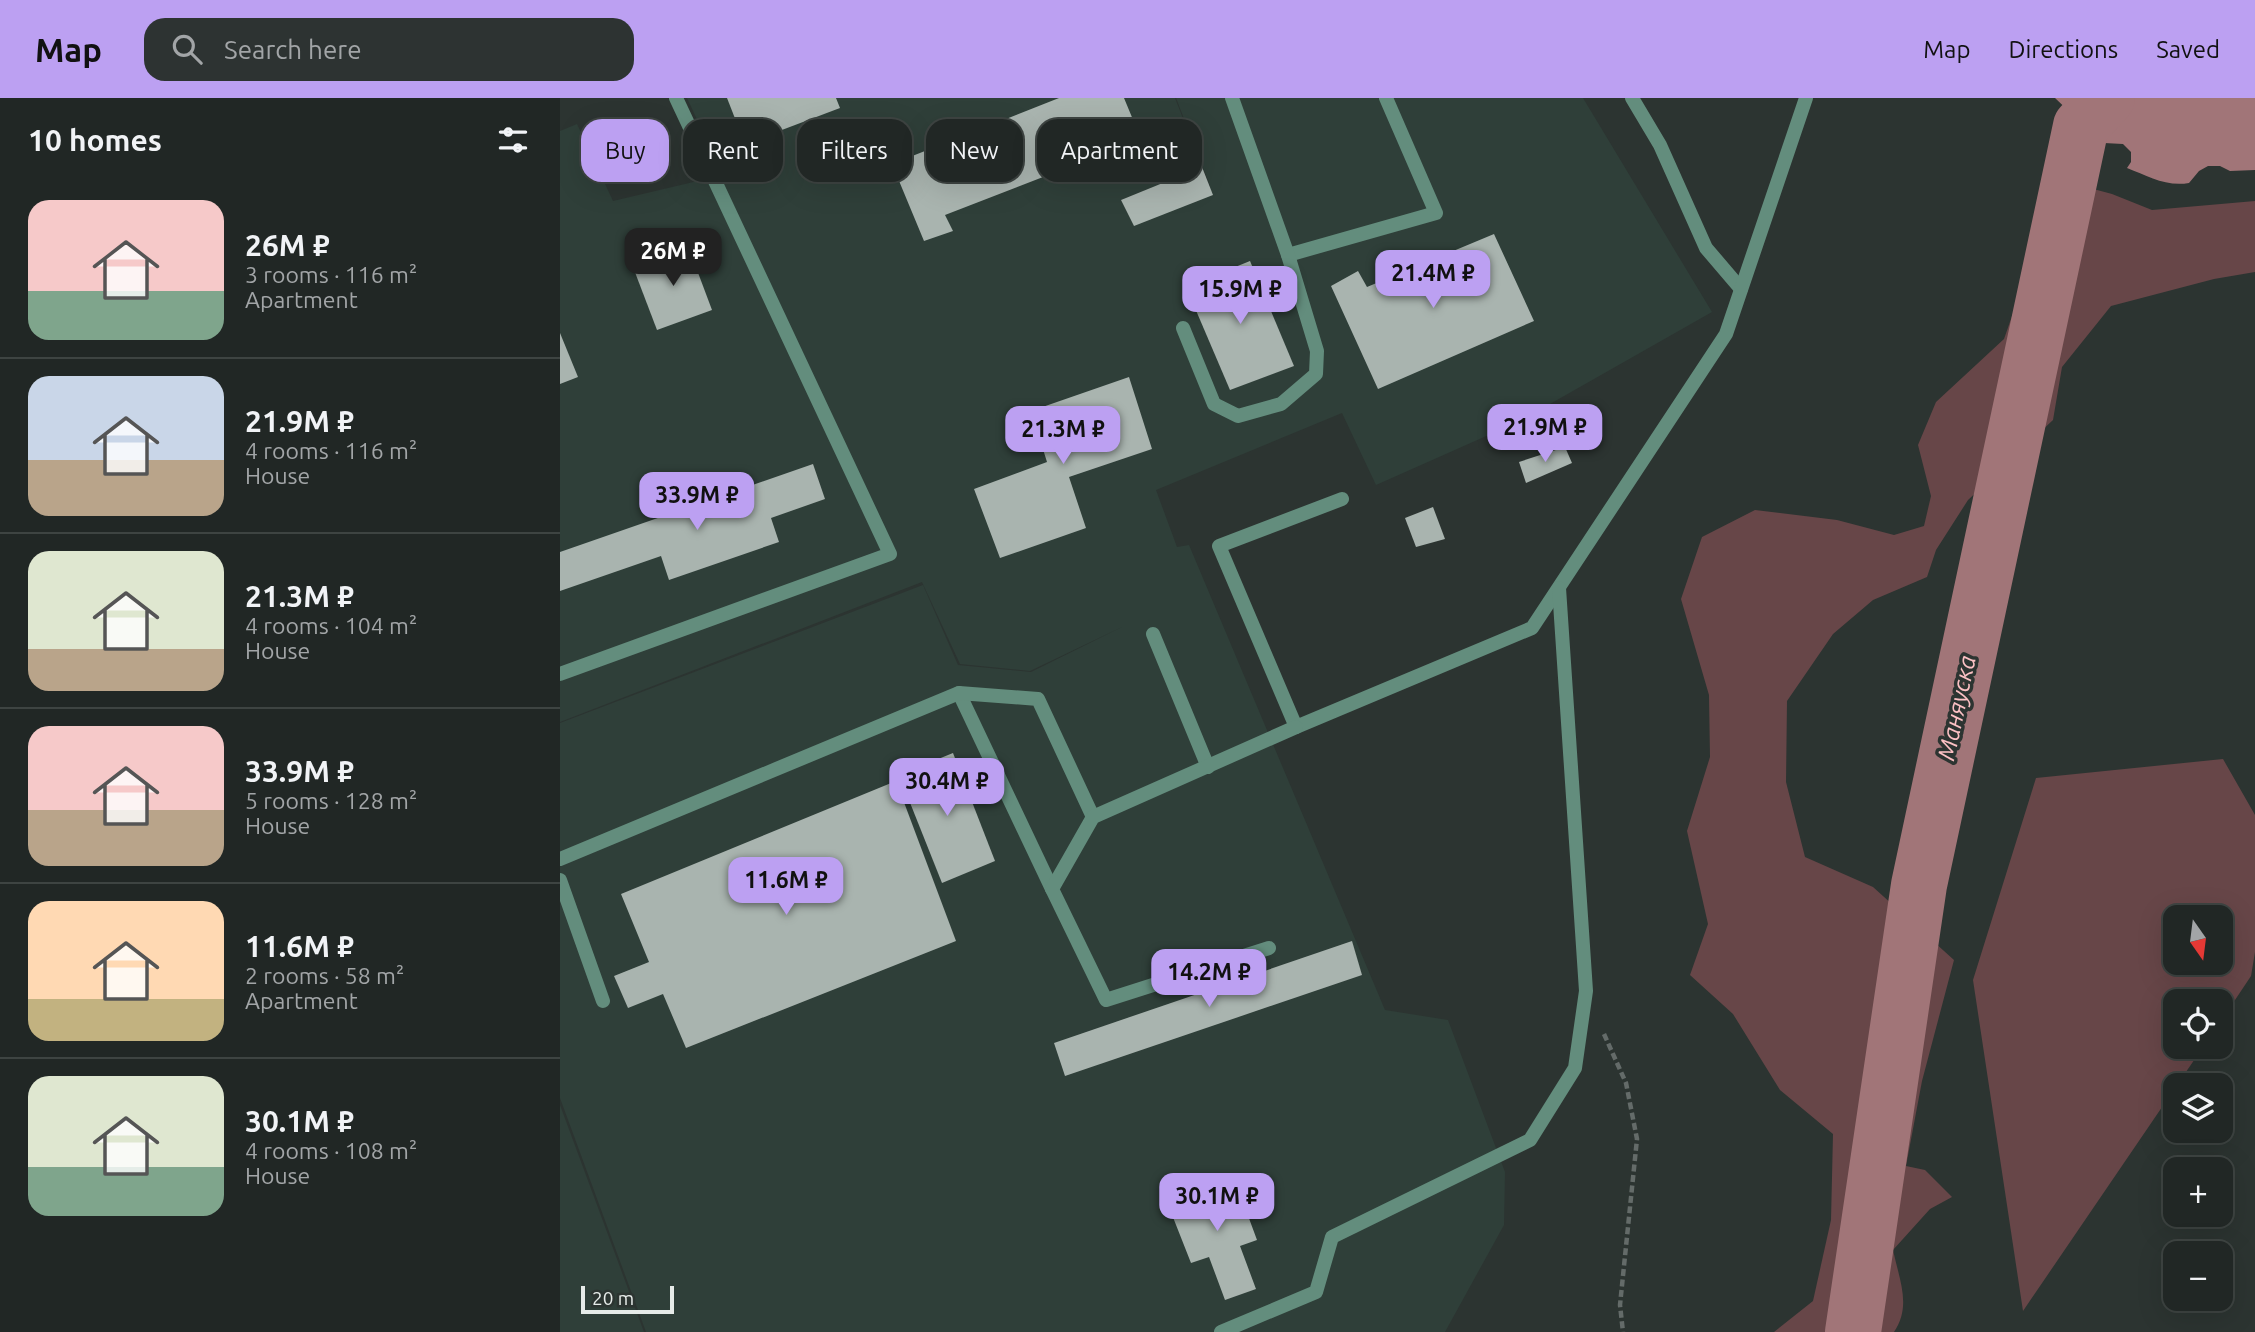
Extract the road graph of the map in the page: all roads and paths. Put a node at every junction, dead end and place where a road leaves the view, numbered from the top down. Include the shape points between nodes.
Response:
1 (676, 98) edge
2 (1232, 98) edge
3 (1386, 98) edge
4 (1633, 98) edge
5 (1805, 98) edge
6 (1288, 255) junction
7 (1741, 289) junction
8 (1183, 328) dead end
9 (1342, 499) dead end
10 (1559, 588) junction
11 (1153, 634) dead end
12 (560, 674) edge
13 (959, 693) junction
14 (1296, 727) junction
15 (1208, 767) junction
16 (1093, 817) junction
17 (560, 859) edge
18 (560, 880) edge
19 (1052, 889) junction
20 (1269, 948) dead end
21 (1586, 991) junction
22 (603, 1001) dead end
23 (1221, 1332) edge
24 (1623, 1332) edge

1 - 12 lane via 890,554
2 - 6 lane
3 - 6 lane via 1436,213
4 - 7 lane via 1660,145 1706,248
5 - 7 lane
6 - 8 lane via 1317,351 1316,373 1281,404 1238,416 1214,404
7 - 10 lane via 1726,334
9 - 14 lane via 1219,546
10 - 14 lane via 1532,628
10 - 21 lane
11 - 15 lane
13 - 16 lane via 1038,699
13 - 17 lane
13 - 19 lane
14 - 15 lane
15 - 16 lane
16 - 19 lane
18 - 22 lane
19 - 20 lane via 1105,1000
21 - 23 lane via 1575,1068 1530,1140 1332,1237 1316,1292
21 - 24 path via 1626,1083 1637,1139 1620,1305

